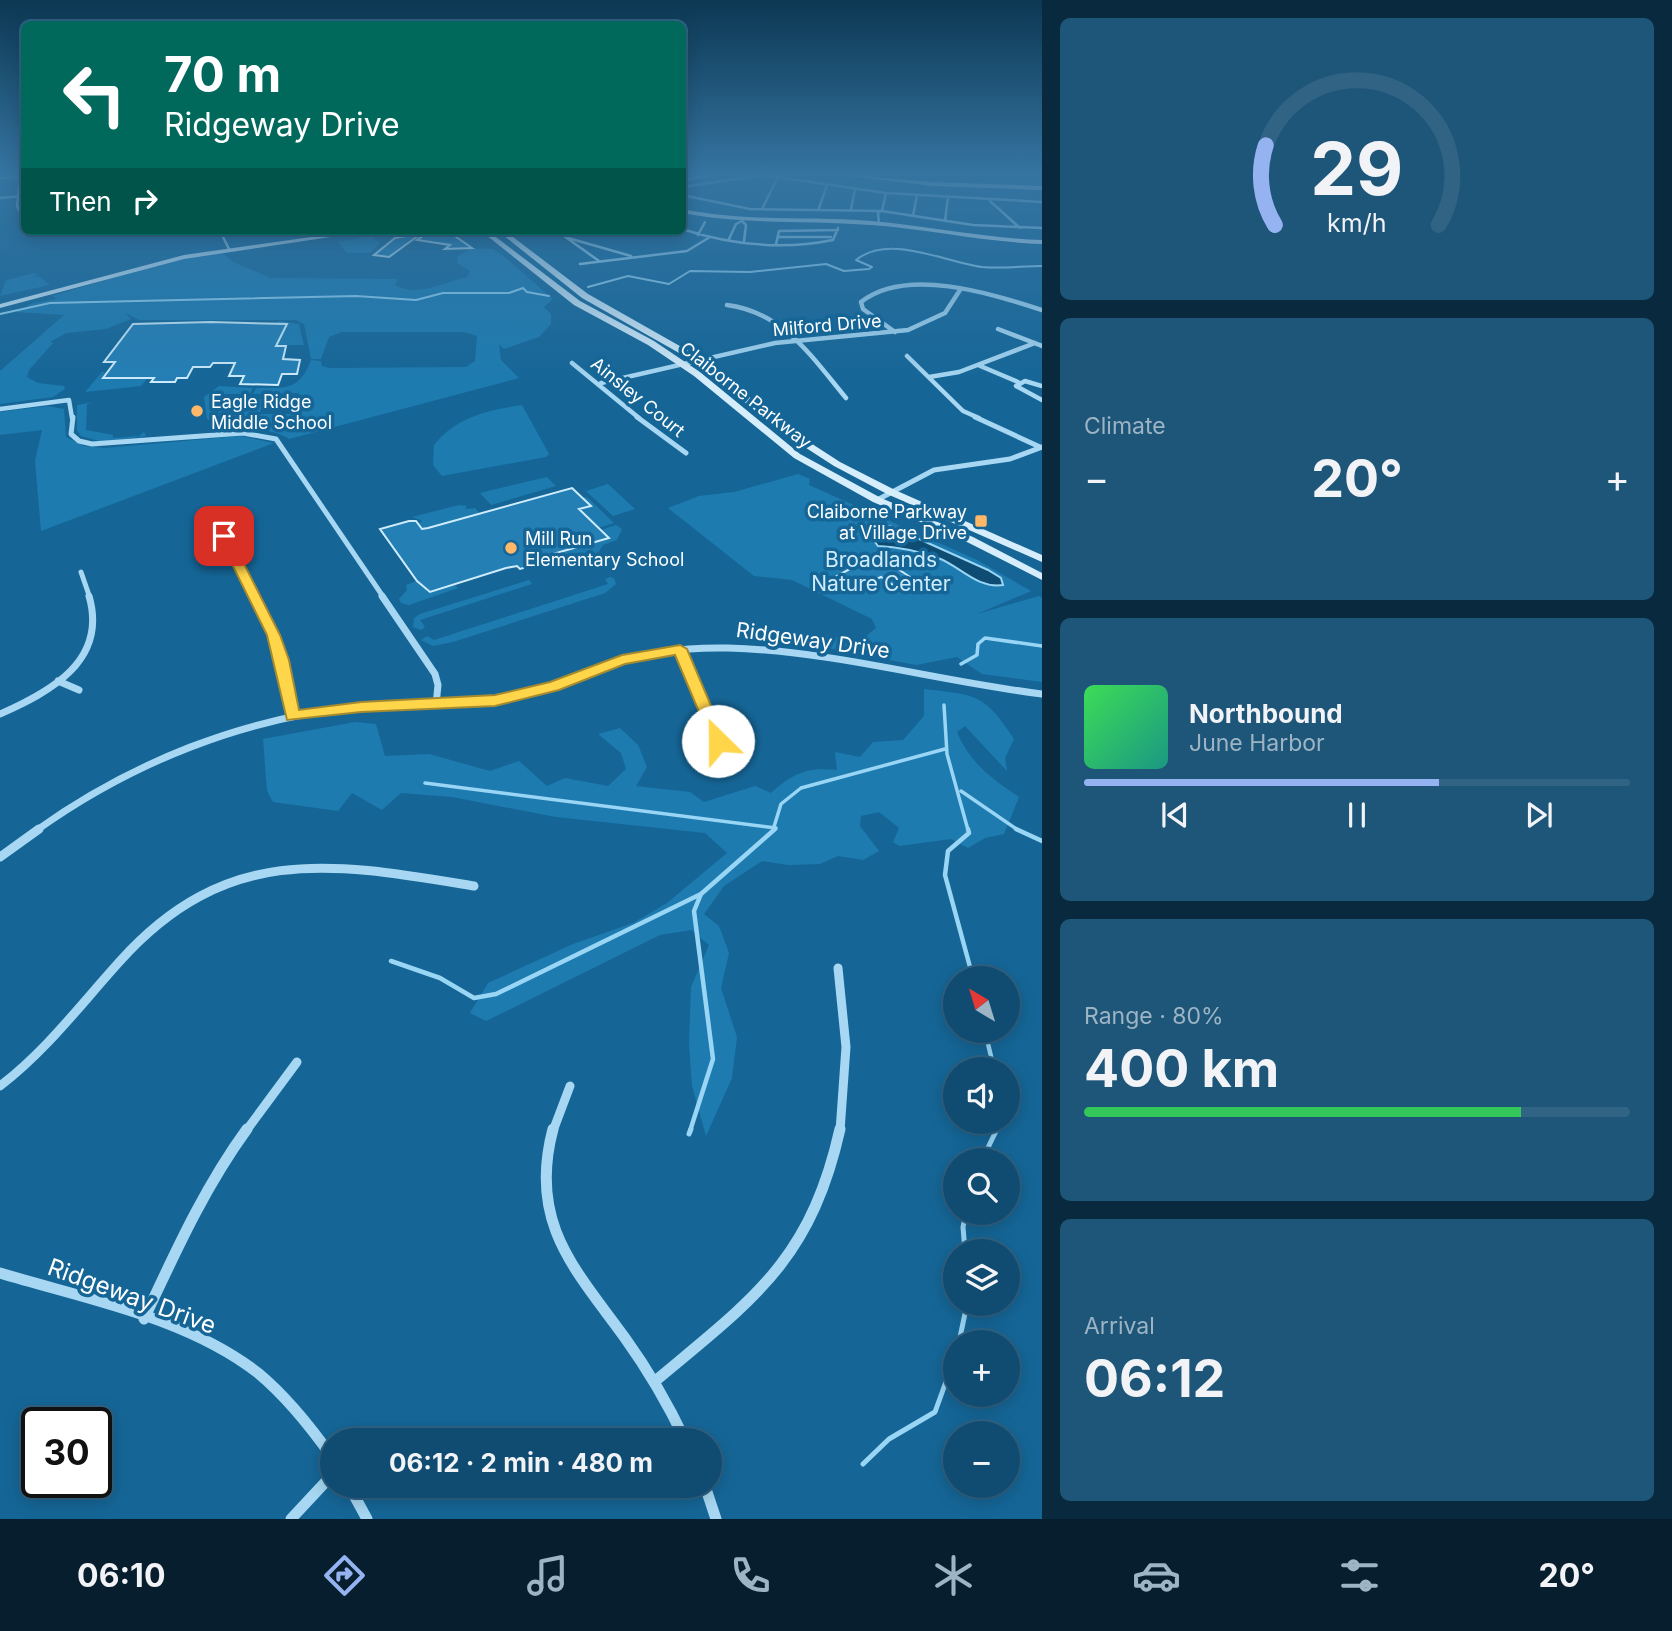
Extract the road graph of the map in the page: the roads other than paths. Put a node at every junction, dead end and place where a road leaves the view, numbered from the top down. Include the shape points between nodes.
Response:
1 (226, 243) edge
2 (257, 243) edge
3 (264, 243) edge
4 (499, 243) edge
5 (516, 243) edge
6 (575, 243) edge
7 (585, 243) edge
8 (702, 243) edge
9 (764, 243) edge
10 (819, 243) edge
11 (776, 244) joint
12 (228, 247) junction
13 (634, 257) junction
14 (599, 261) junction
15 (580, 264) dead end
16 (960, 290) junction
17 (0, 300) edge
18 (727, 305) dead end
19 (0, 306) edge
20 (1042, 310) edge
21 (998, 329) dead end
22 (895, 332) junction
23 (796, 341) junction
24 (1035, 343) junction
25 (1042, 346) edge
26 (907, 356) dead end
27 (698, 360) junction
28 (572, 363) dead end
29 (682, 363) junction
30 (977, 365) junction
31 (929, 377) junction
32 (1018, 382) junction
33 (601, 383) junction
34 (1042, 386) edge
35 (846, 398) dead end
36 (1042, 400) edge
37 (0, 409) edge
38 (1041, 447) edge
39 (685, 453) dead end
40 (891, 492) junction
41 (877, 500) junction
42 (212, 512) dead end
43 (1042, 559) edge
44 (81, 572) dead end
45 (1042, 577) edge
46 (680, 649) junction
47 (58, 681) junction
48 (79, 690) dead end
49 (1042, 694) edge
50 (436, 705) junction
51 (0, 714) edge
52 (292, 717) junction
53 (718, 741) dead end
54 (0, 857) edge
55 (474, 886) dead end
56 (838, 968) dead end
57 (297, 1062) dead end
58 (0, 1086) edge
59 (570, 1086) dead end
60 (0, 1273) edge
61 (144, 1319) junction
62 (654, 1382) junction
63 (679, 1428) edge
64 (320, 1440) edge
65 (320, 1488) edge
66 (356, 1498) edge
67 (709, 1498) edge
68 (290, 1519) edge
69 (367, 1519) edge
70 (716, 1519) edge

1 - 12 street
2 - 12 main road
3 - 12 main road
4 - 29 main road, Claiborne Parkway via 577,303
5 - 27 main road, Claiborne Parkway via 585,296
6 - 14 street
7 - 13 street
8 - 13 street via 693,250
9 - 11 street
10 - 11 street
12 - 17 main road via 150,259
12 - 19 main road
13 - 14 street
14 - 15 street
16 - 20 street
16 - 22 street, Milford Drive via 938,318
16 - 22 street via 906,286 866,296 861,302 863,309
18 - 23 street via 761,313
21 - 24 street
22 - 23 street, Milford Drive
23 - 27 street, Milford Drive
23 - 35 street
24 - 25 street
24 - 30 street
26 - 31 street
27 - 29 street, Milford Drive
27 - 40 main road, Claiborne Parkway via 809,447
28 - 33 street, Ainsley Court
29 - 33 street, Milford Drive
29 - 41 main road, Claiborne Parkway via 781,445
30 - 31 street
30 - 32 street
31 - 38 street via 963,411
32 - 34 street
32 - 36 street via 1017,388
33 - 39 street, Ainsley Court via 651,430
37 - 50 street via 69,400 71,434 92,444 243,433 276,439 435,674
38 - 40 street via 1010,459 934,470
40 - 41 street
40 - 43 main road, Claiborne Parkway
41 - 45 main road, Claiborne Parkway via 969,539
42 - 52 street via 274,635
44 - 47 street via 93,614 92,636 79,661
46 - 49 street, Ridgeway Drive via 767,650
46 - 50 street, Ridgeway Drive via 622,660 520,696
46 - 53 street
47 - 48 street
47 - 51 street
50 - 52 street, Ridgeway Drive via 361,707
52 - 54 street, Ridgeway Drive via 202,742 134,771 65,810
55 - 58 street via 316,866 236,880 187,904 144,936 74,1019
56 - 62 street via 847,1076 838,1139 818,1204 798,1242 751,1300
57 - 61 street via 221,1165
59 - 62 street via 550,1136 546,1189 551,1218 577,1276
60 - 61 street, Ridgeway Drive
61 - 64 street, Ridgeway Drive via 207,1343 245,1364 285,1399
62 - 63 street
65 - 68 street
66 - 69 street
67 - 70 street

